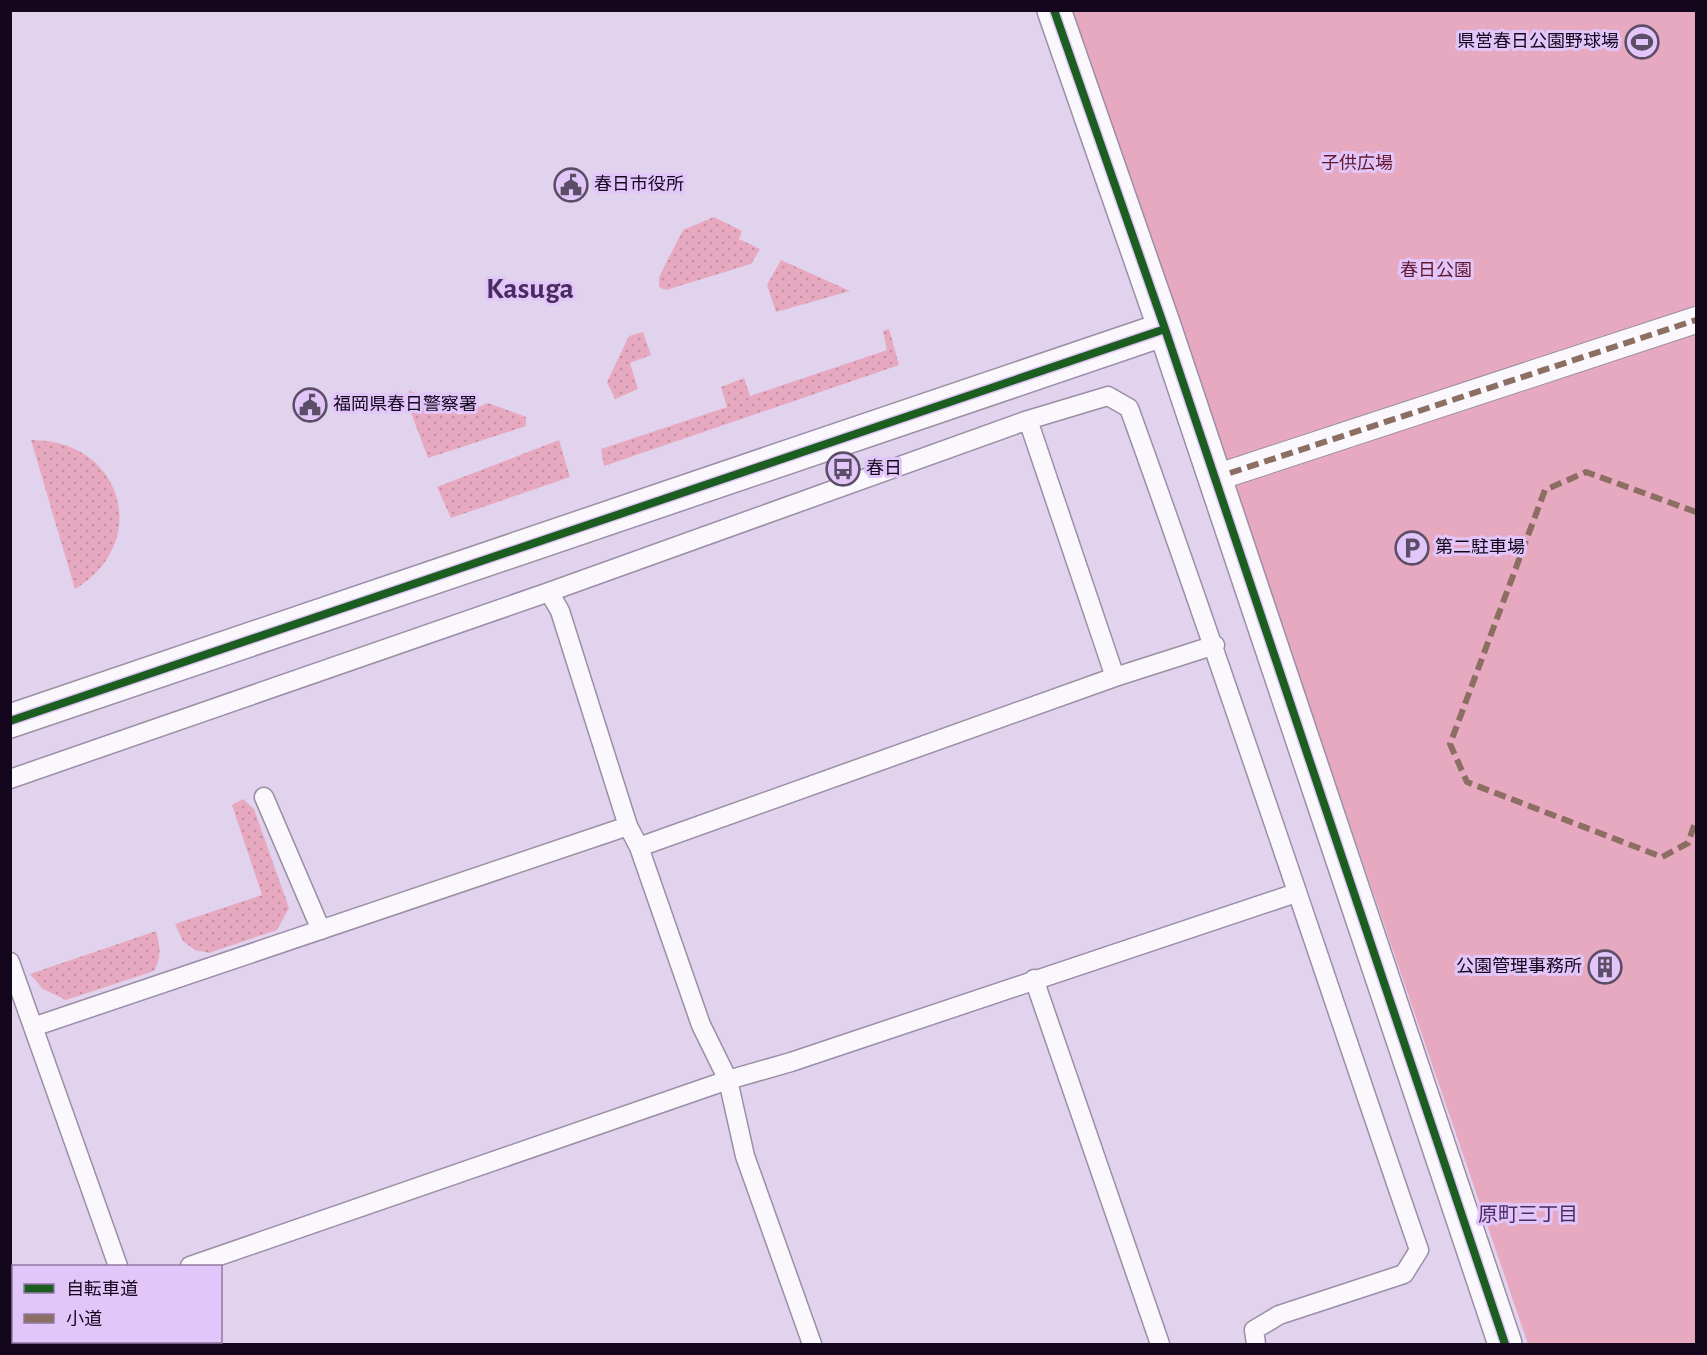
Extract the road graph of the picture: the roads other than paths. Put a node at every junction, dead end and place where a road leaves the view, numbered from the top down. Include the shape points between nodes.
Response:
1 (1054, 10) edge
2 (1696, 320) edge
3 (1165, 329) junction
4 (1028, 420) junction
5 (1230, 472) dead end
6 (549, 592) junction
7 (1215, 645) junction
8 (1115, 677) junction
9 (10, 721) edge
10 (10, 779) edge
11 (264, 797) dead end
12 (628, 826) junction
13 (639, 847) junction
14 (1296, 893) junction
15 (321, 930) junction
16 (10, 962) edge
17 (1034, 979) junction
18 (33, 1027) junction
19 (728, 1080) junction
20 (118, 1265) edge
21 (193, 1265) edge
22 (812, 1344) edge
23 (1160, 1344) edge
24 (1256, 1344) edge
25 (1505, 1344) edge

1 - 3 street
2 - 5 street
3 - 9 street
3 - 25 street
4 - 6 lane
4 - 7 lane via 1108,396 1129,408
4 - 8 lane
6 - 10 lane
6 - 12 lane via 560,611
7 - 8 lane
7 - 14 lane
8 - 13 lane
11 - 15 lane
12 - 13 lane
12 - 15 lane
13 - 19 lane via 700,1025
14 - 17 lane
14 - 24 lane via 1419,1250 1404,1274 1279,1315 1254,1330
15 - 18 lane
16 - 18 lane
17 - 19 lane
17 - 23 lane
18 - 20 lane
19 - 21 lane
19 - 22 lane via 745,1156

